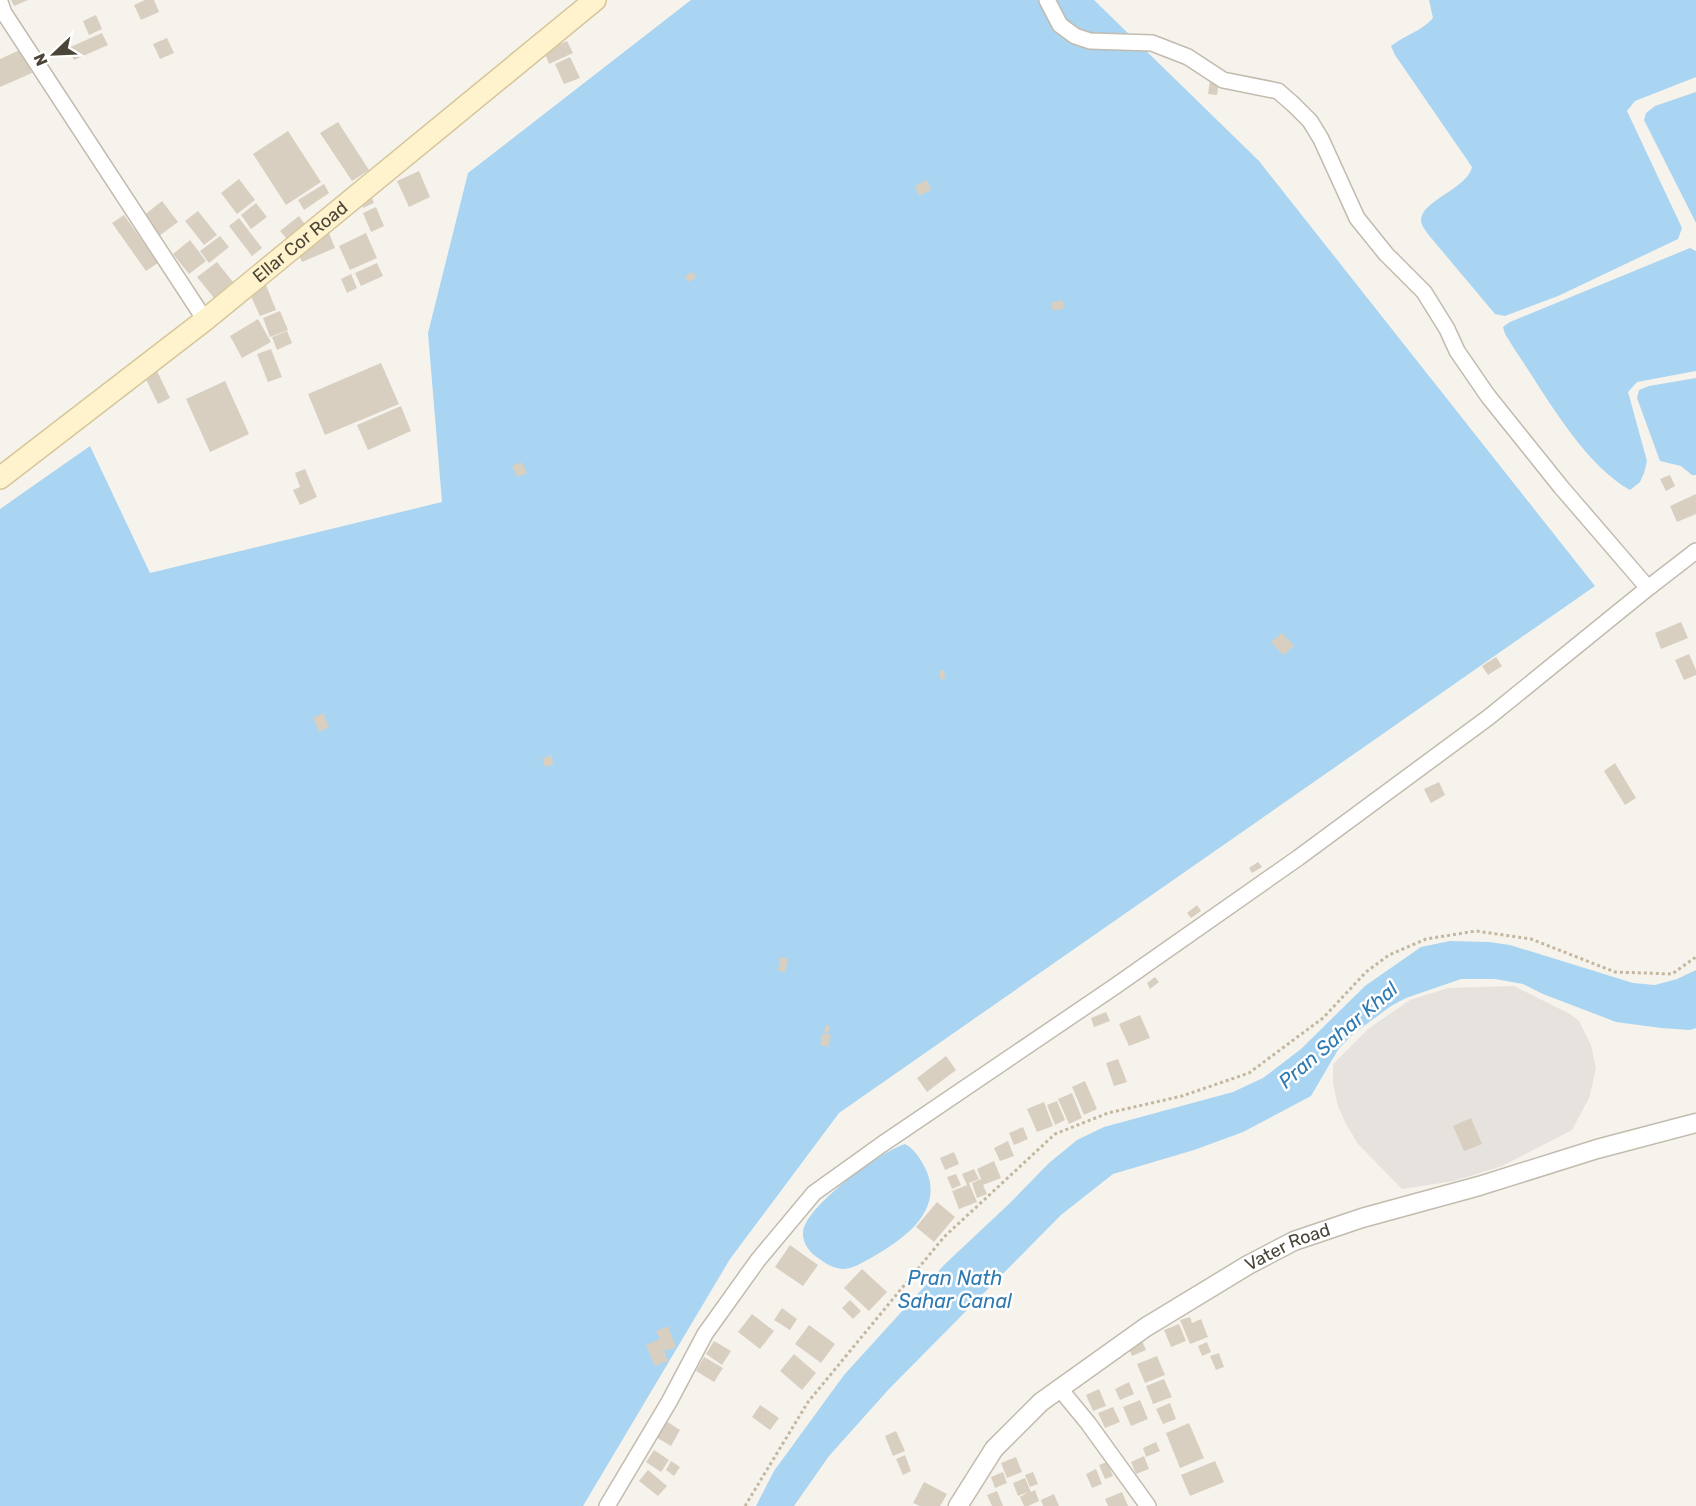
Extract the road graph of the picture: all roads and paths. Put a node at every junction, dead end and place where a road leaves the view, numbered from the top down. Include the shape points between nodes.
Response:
1 (595, 0) edge
2 (1047, 0) edge
3 (0, 2) edge
4 (205, 320) junction
5 (0, 478) edge
6 (1693, 560) edge
7 (1648, 588) junction
8 (1696, 957) edge
9 (1696, 1123) edge
10 (1060, 1389) junction
11 (607, 1506) edge
12 (745, 1506) edge
13 (958, 1506) edge
14 (1148, 1506) edge

1 - 4 main road, Ellar Cor Road
2 - 7 street via 1060,25 1075,36 1090,41 1152,43 1188,57 1223,80 1278,91 1294,105 1321,140 1357,218 1424,292 1488,396
3 - 4 street
4 - 5 main road, Ellar Cor Road
6 - 7 street
7 - 11 street via 1489,717 1298,858 814,1193 758,1260 705,1334
8 - 12 path via 1672,974 1614,972 1531,939 1476,931 1426,939 1389,955 1366,972 1323,1018 1249,1073 1182,1096 1108,1113 1055,1134 937,1246 808,1401
9 - 10 street, Vater Road via 1294,1241 1146,1327
10 - 13 street, Vater Road via 1041,1402 994,1449
10 - 14 street

